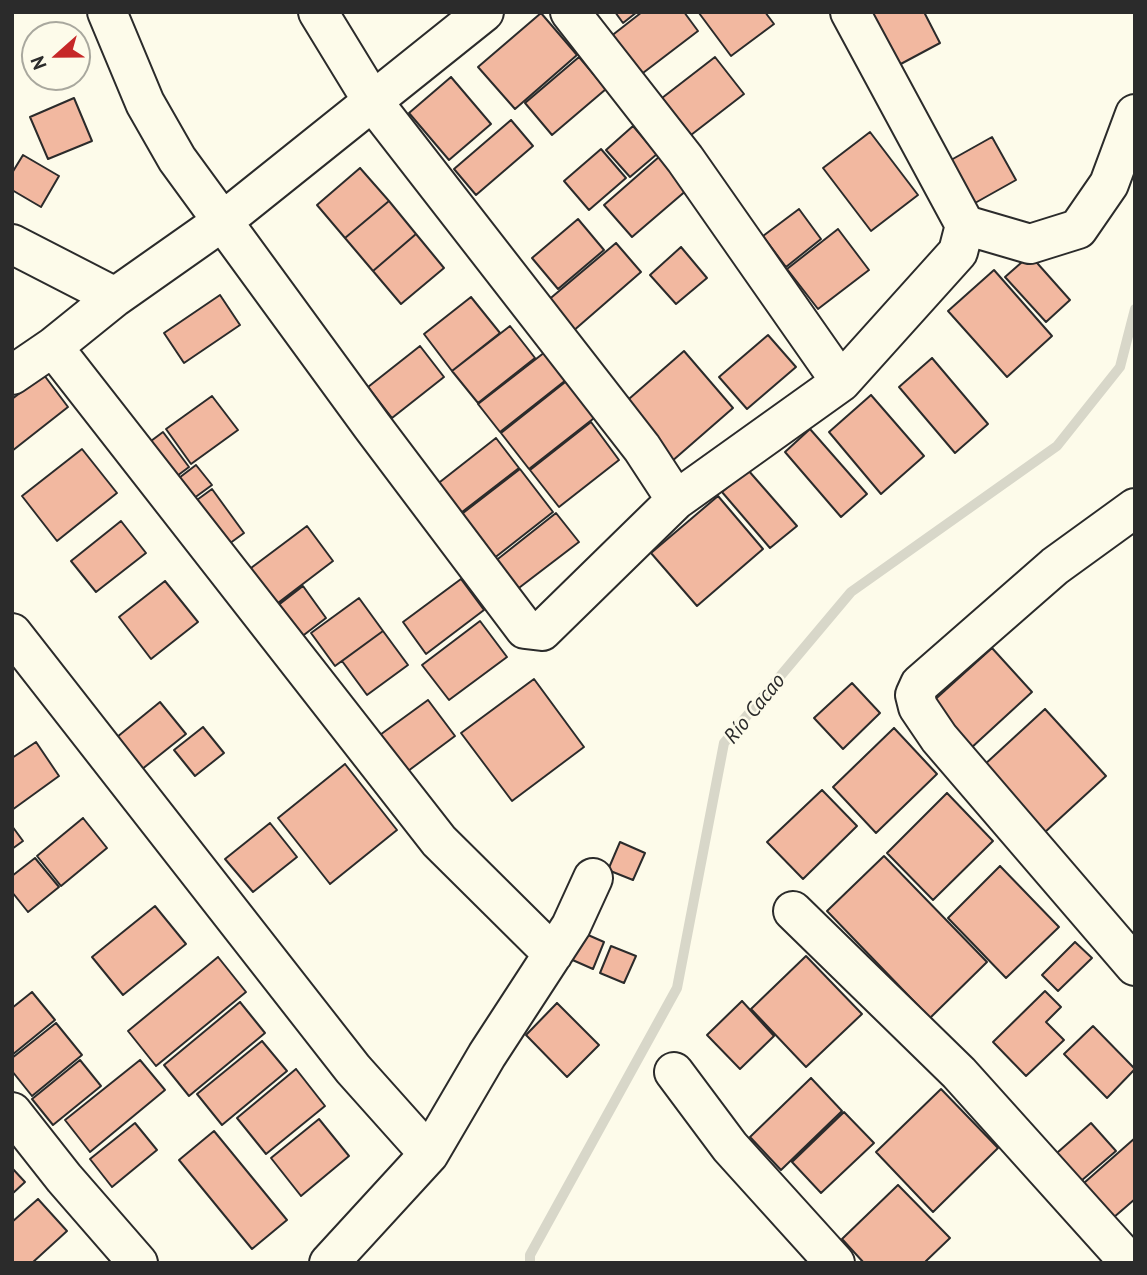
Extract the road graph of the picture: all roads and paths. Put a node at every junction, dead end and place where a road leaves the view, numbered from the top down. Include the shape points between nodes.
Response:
1 (107, 12) edge
2 (318, 12) edge
3 (484, 12) edge
4 (570, 12) edge
5 (850, 12) edge
6 (373, 102) junction
7 (1135, 114) edge
8 (223, 221) junction
9 (965, 225) junction
10 (12, 244) edge
11 (114, 298) junction
12 (53, 346) junction
13 (12, 375) edge
14 (841, 382) junction
15 (676, 500) junction
16 (1135, 508) edge
17 (12, 633) edge
18 (593, 878) dead end
19 (793, 911) dead end
20 (553, 954) junction
21 (1135, 966) edge
22 (674, 1072) dead end
23 (12, 1112) edge
24 (429, 1154) junction
25 (1126, 1257) edge
26 (138, 1263) edge
27 (329, 1263) edge
28 (835, 1263) edge

1 - 8 street via 145,103 177,159
2 - 6 street
3 - 6 street
4 - 14 street via 685,159
5 - 9 street
6 - 8 street
6 - 15 street via 642,448
7 - 9 street via 1109,184 1079,229 1030,244
8 - 11 street
8 - 15 street via 525,629 542,631
9 - 14 street via 958,252
10 - 11 street
11 - 12 street
12 - 13 street
12 - 20 street via 439,841
14 - 15 street
16 - 21 street via 1055,566 920,684 915,695 918,708 939,738
17 - 24 street via 353,1069
18 - 20 street via 572,926
19 - 25 street via 959,1073
20 - 24 street
22 - 28 street via 730,1147
23 - 26 street
24 - 27 street

